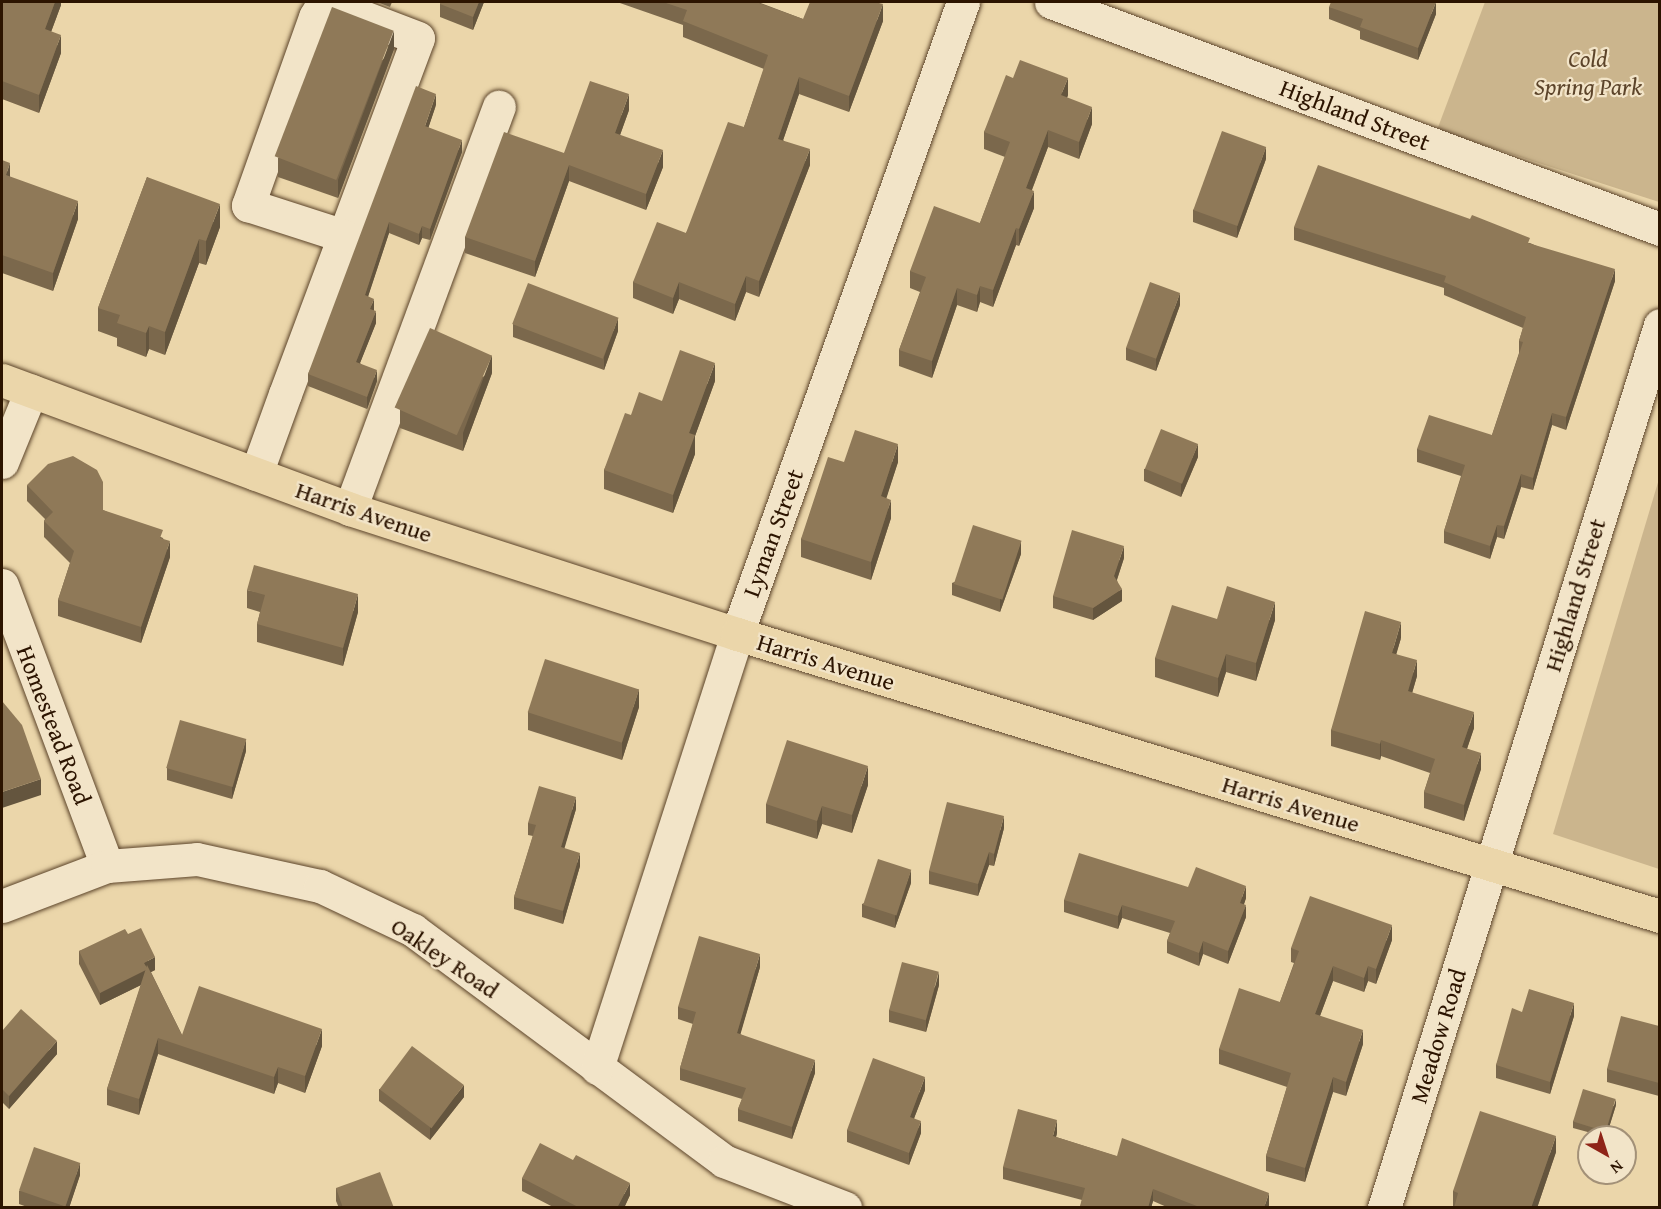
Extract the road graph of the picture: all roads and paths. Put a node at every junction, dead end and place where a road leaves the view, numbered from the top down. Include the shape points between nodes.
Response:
1 (963, 2) edge
2 (1051, 2) edge
3 (499, 107) dead end
4 (1659, 229) edge
5 (345, 236) junction
6 (1659, 325) edge
7 (16, 386) edge
8 (2, 462) edge
9 (256, 474) junction
10 (350, 508) junction
11 (2, 585) edge
12 (737, 634) junction
13 (1491, 864) junction
14 (107, 866) junction
15 (2, 906) edge
16 (1659, 916) edge
17 (597, 1068) junction
18 (845, 1208) edge
19 (1384, 1208) edge

1 - 12 street, Lyman Street
2 - 4 street, Highland Street
3 - 10 street
5 - 5 street via 418,38 324,2 315,17 248,205
5 - 9 street
6 - 13 street, Highland Street
7 - 8 street
7 - 9 main road, Harris Avenue
9 - 10 main road, Harris Avenue
10 - 12 main road, Harris Avenue
11 - 14 street, Homestead Road
12 - 13 main road, Harris Avenue
12 - 17 street, Lyman Street
13 - 16 main road, Harris Avenue
13 - 19 street, Meadow Road
14 - 15 street, Oakley Road
14 - 17 street, Oakley Road via 197,859 320,886 413,930
17 - 18 street, Oakley Road via 724,1161

